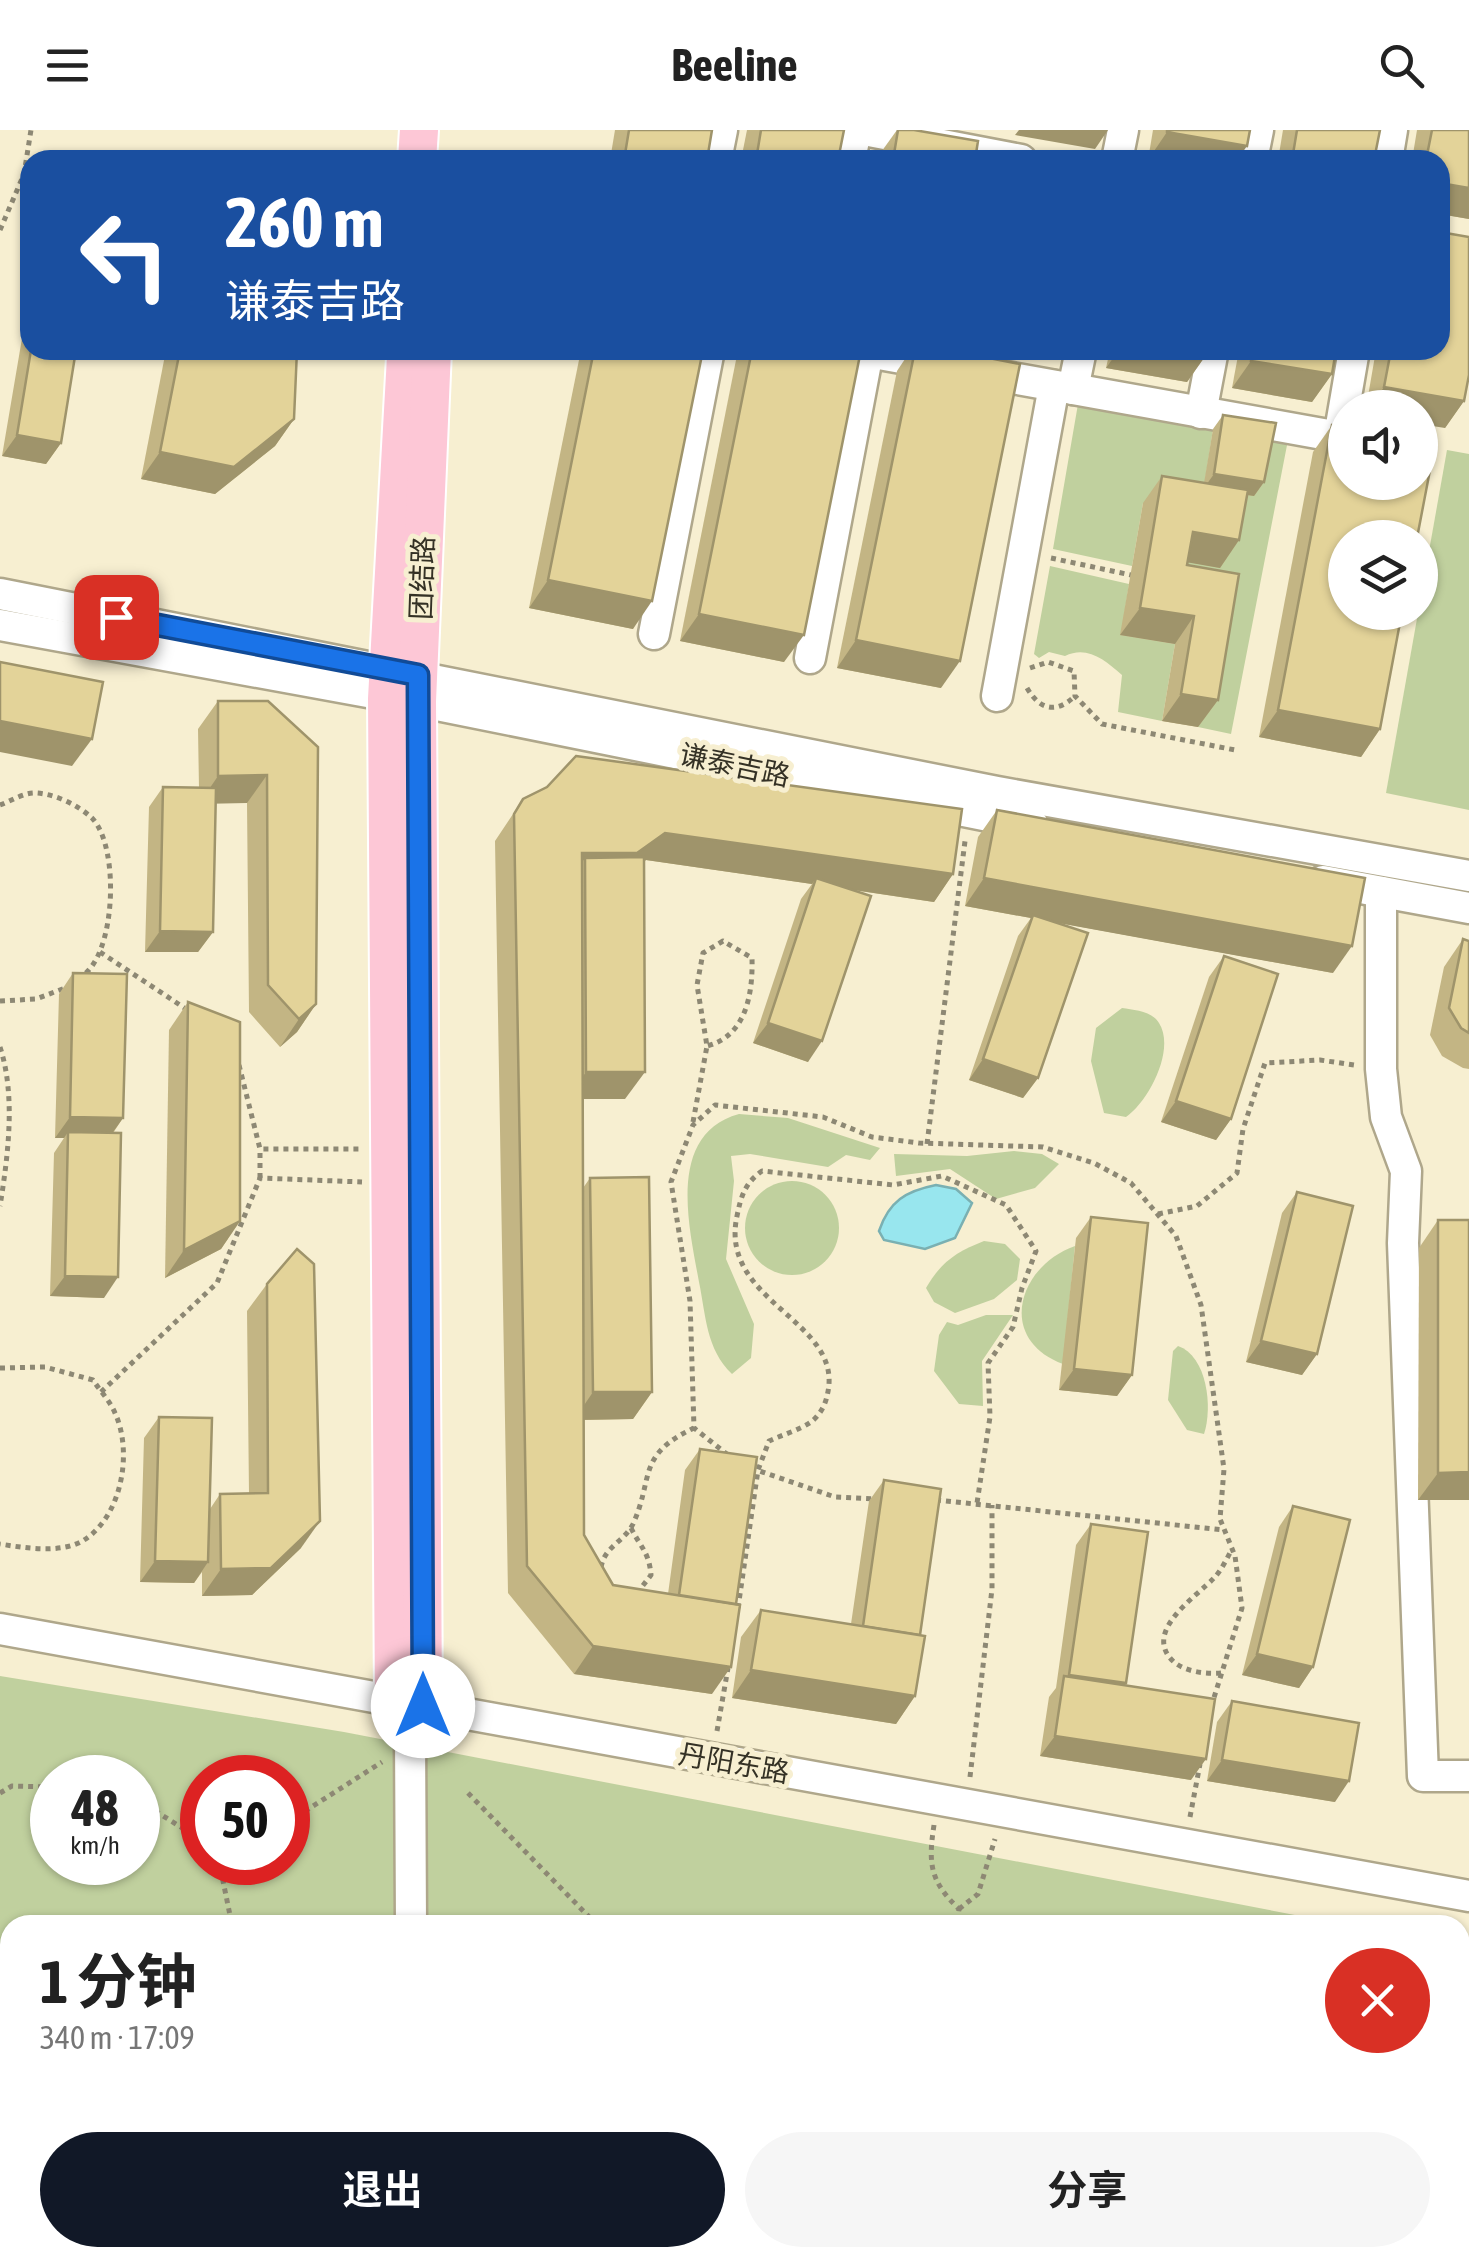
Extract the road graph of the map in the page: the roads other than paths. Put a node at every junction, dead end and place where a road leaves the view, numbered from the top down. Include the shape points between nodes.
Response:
1 (864, 130) edge
2 (985, 148) edge
3 (406, 360) edge
4 (431, 360) edge
5 (707, 360) edge
6 (860, 360) edge
7 (955, 360) edge
8 (1077, 360) edge
9 (1212, 360) edge
10 (1353, 360) edge
11 (1064, 388) junction
12 (1349, 390) edge
13 (1201, 413) junction
14 (1328, 436) edge
15 (0, 594) edge
16 (0, 625) edge
17 (654, 634) dead end
18 (810, 658) dead end
19 (403, 687) junction
20 (997, 696) dead end
21 (1469, 876) edge
22 (1381, 892) junction
23 (1469, 908) edge
24 (0, 1629) edge
25 (409, 1721) junction
26 (1469, 1776) edge
27 (1469, 1896) edge
28 (411, 1915) edge

1 - 2 street
3 - 19 main road, 团结路
4 - 19 main road, 团结路
5 - 17 street
6 - 18 street
7 - 11 street
8 - 11 street
9 - 13 street
10 - 12 street
11 - 13 street
11 - 20 street via 1023,552 1015,665
13 - 14 street
15 - 19 street, 谦泰吉路
16 - 19 street, 谦泰吉路
19 - 21 street, 谦泰吉路
19 - 22 street, 谦泰吉路 via 970,813
19 - 25 main road, 团结路
19 - 25 main road, 团结路 via 390,1166
22 - 23 street, 谦泰吉路
22 - 26 street via 1386,1117 1406,1171 1402,1243 1423,1776
24 - 25 street, 丹阳东路
25 - 27 street, 丹阳东路 via 712,1759
25 - 28 street

